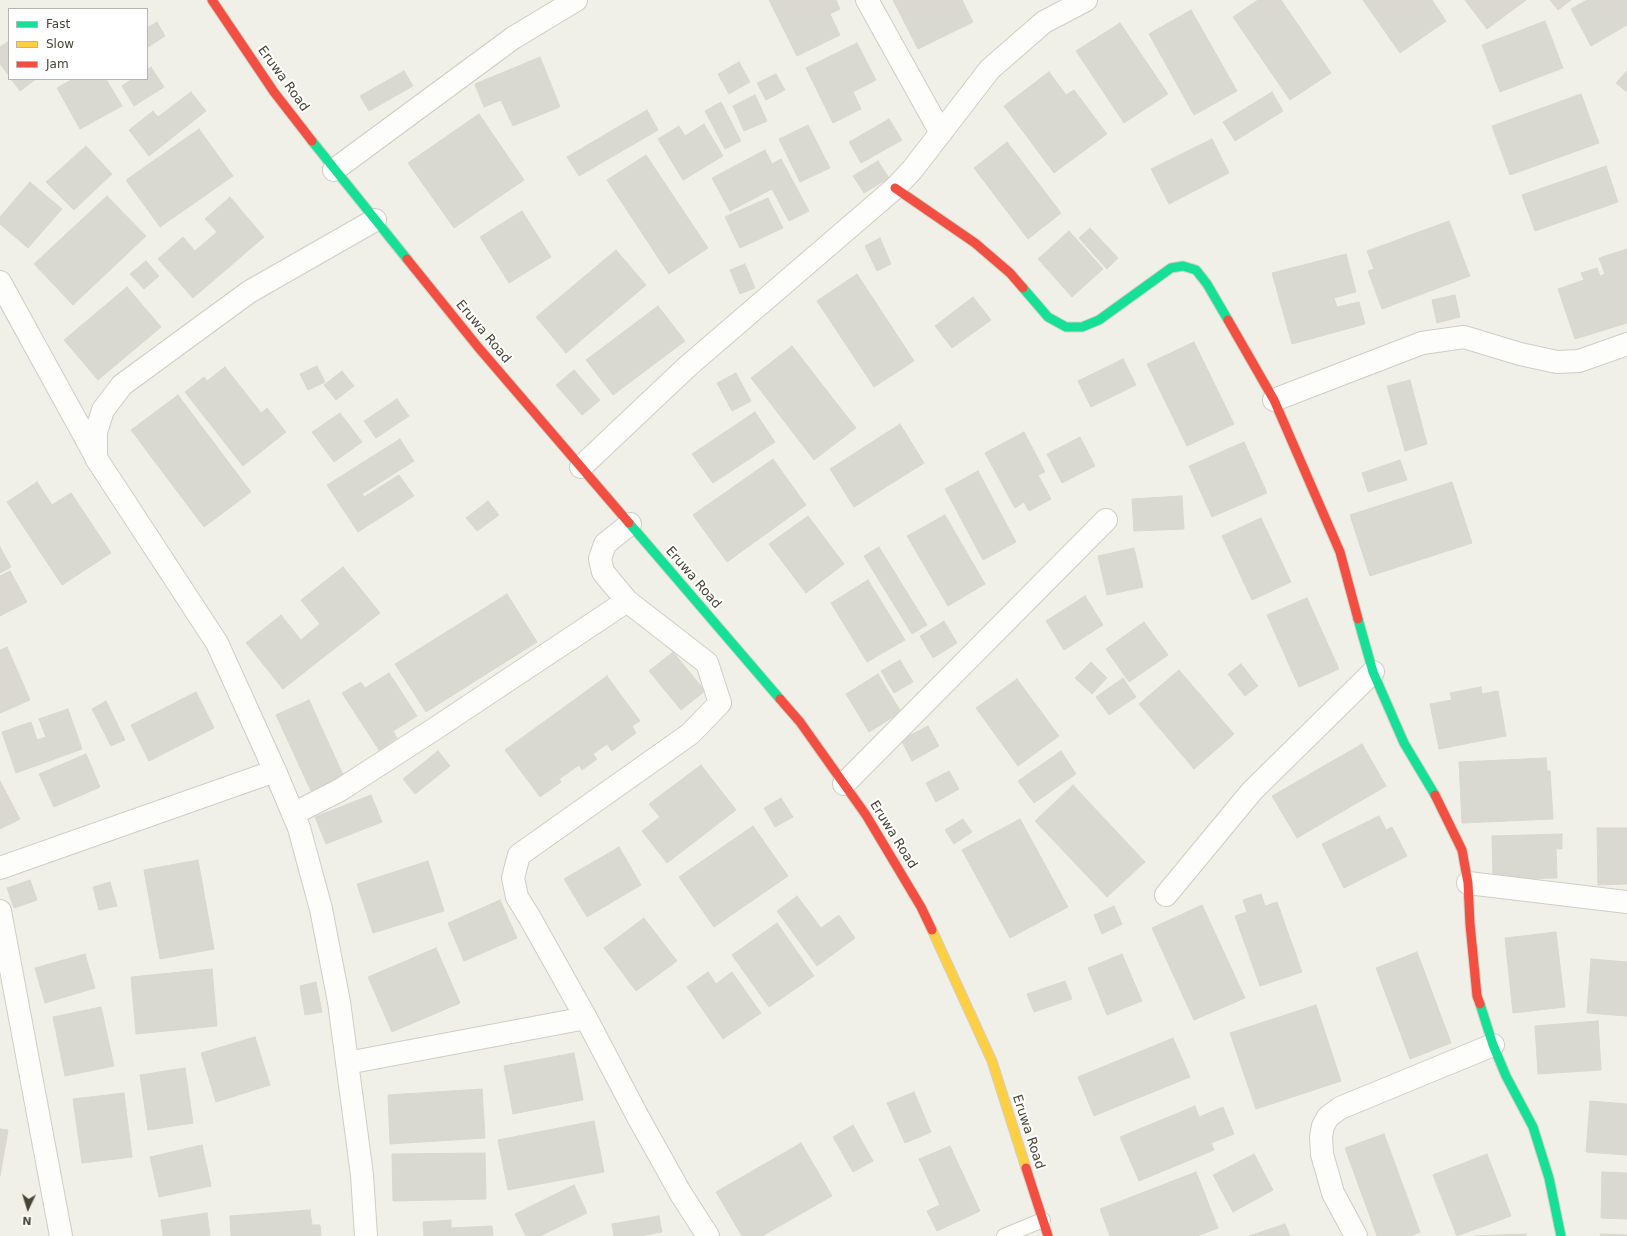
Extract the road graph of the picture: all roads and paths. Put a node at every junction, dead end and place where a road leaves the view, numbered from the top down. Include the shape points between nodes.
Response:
1 (212, 0) edge
2 (576, 0) edge
3 (867, 0) edge
4 (1086, 0) edge
5 (941, 133) junction
6 (334, 170) junction
7 (895, 188) junction
8 (376, 220) junction
9 (0, 282) edge
10 (1627, 344) edge
11 (1274, 400) junction
12 (96, 458) junction
13 (581, 467) junction
14 (1106, 520) dead end
15 (630, 524) junction
16 (627, 601) junction
17 (1373, 672) junction
18 (275, 771) junction
19 (844, 784) junction
20 (293, 814) junction
21 (0, 868) edge
22 (1468, 883) junction
23 (1166, 894) dead end
24 (1627, 902) edge
25 (0, 911) edge
26 (586, 1018) junction
27 (1494, 1045) junction
28 (347, 1063) junction
29 (1043, 1220) junction
30 (61, 1236) edge
31 (366, 1236) edge
32 (708, 1236) edge
33 (1004, 1236) edge
34 (1048, 1236) edge
35 (1356, 1236) edge
36 (1560, 1236) edge

1 - 6 main road, Eruwa Road via 274,92
2 - 6 street via 513,38
3 - 5 street
4 - 5 street via 1044,22 990,69
5 - 7 street
6 - 8 main road, Eruwa Road
7 - 11 main road via 975,243 1010,273 1048,317 1066,327 1082,327 1099,320 1171,268 1183,266 1196,270 1207,284
7 - 13 street via 688,366
8 - 12 street via 249,292 122,385 103,410 96,432
8 - 13 main road, Eruwa Road via 478,347
9 - 12 street
10 - 11 street via 1579,361 1557,362 1464,337 1422,343
11 - 17 main road via 1340,552
12 - 18 street via 217,642
13 - 15 main road, Eruwa Road
14 - 19 street
15 - 16 street via 605,544 600,558 603,572
15 - 19 main road, Eruwa Road via 800,722
16 - 20 street via 340,790
16 - 26 street via 707,663 720,703 690,734 519,855 513,878 517,897
17 - 22 main road via 1404,743 1432,789 1462,850
17 - 23 street via 1252,791
18 - 20 street
18 - 21 street
19 - 29 main road, Eruwa Road via 866,815 921,907 992,1061
20 - 28 street via 322,909
22 - 24 street
22 - 27 main road via 1478,996
25 - 30 street
26 - 28 street
26 - 32 street via 681,1194
27 - 35 street via 1340,1108 1328,1117 1321,1137 1322,1154 1333,1193
27 - 36 main road via 1506,1076 1533,1127 1549,1178
28 - 31 street via 362,1176
29 - 33 lane
29 - 34 main road, Eruwa Road

